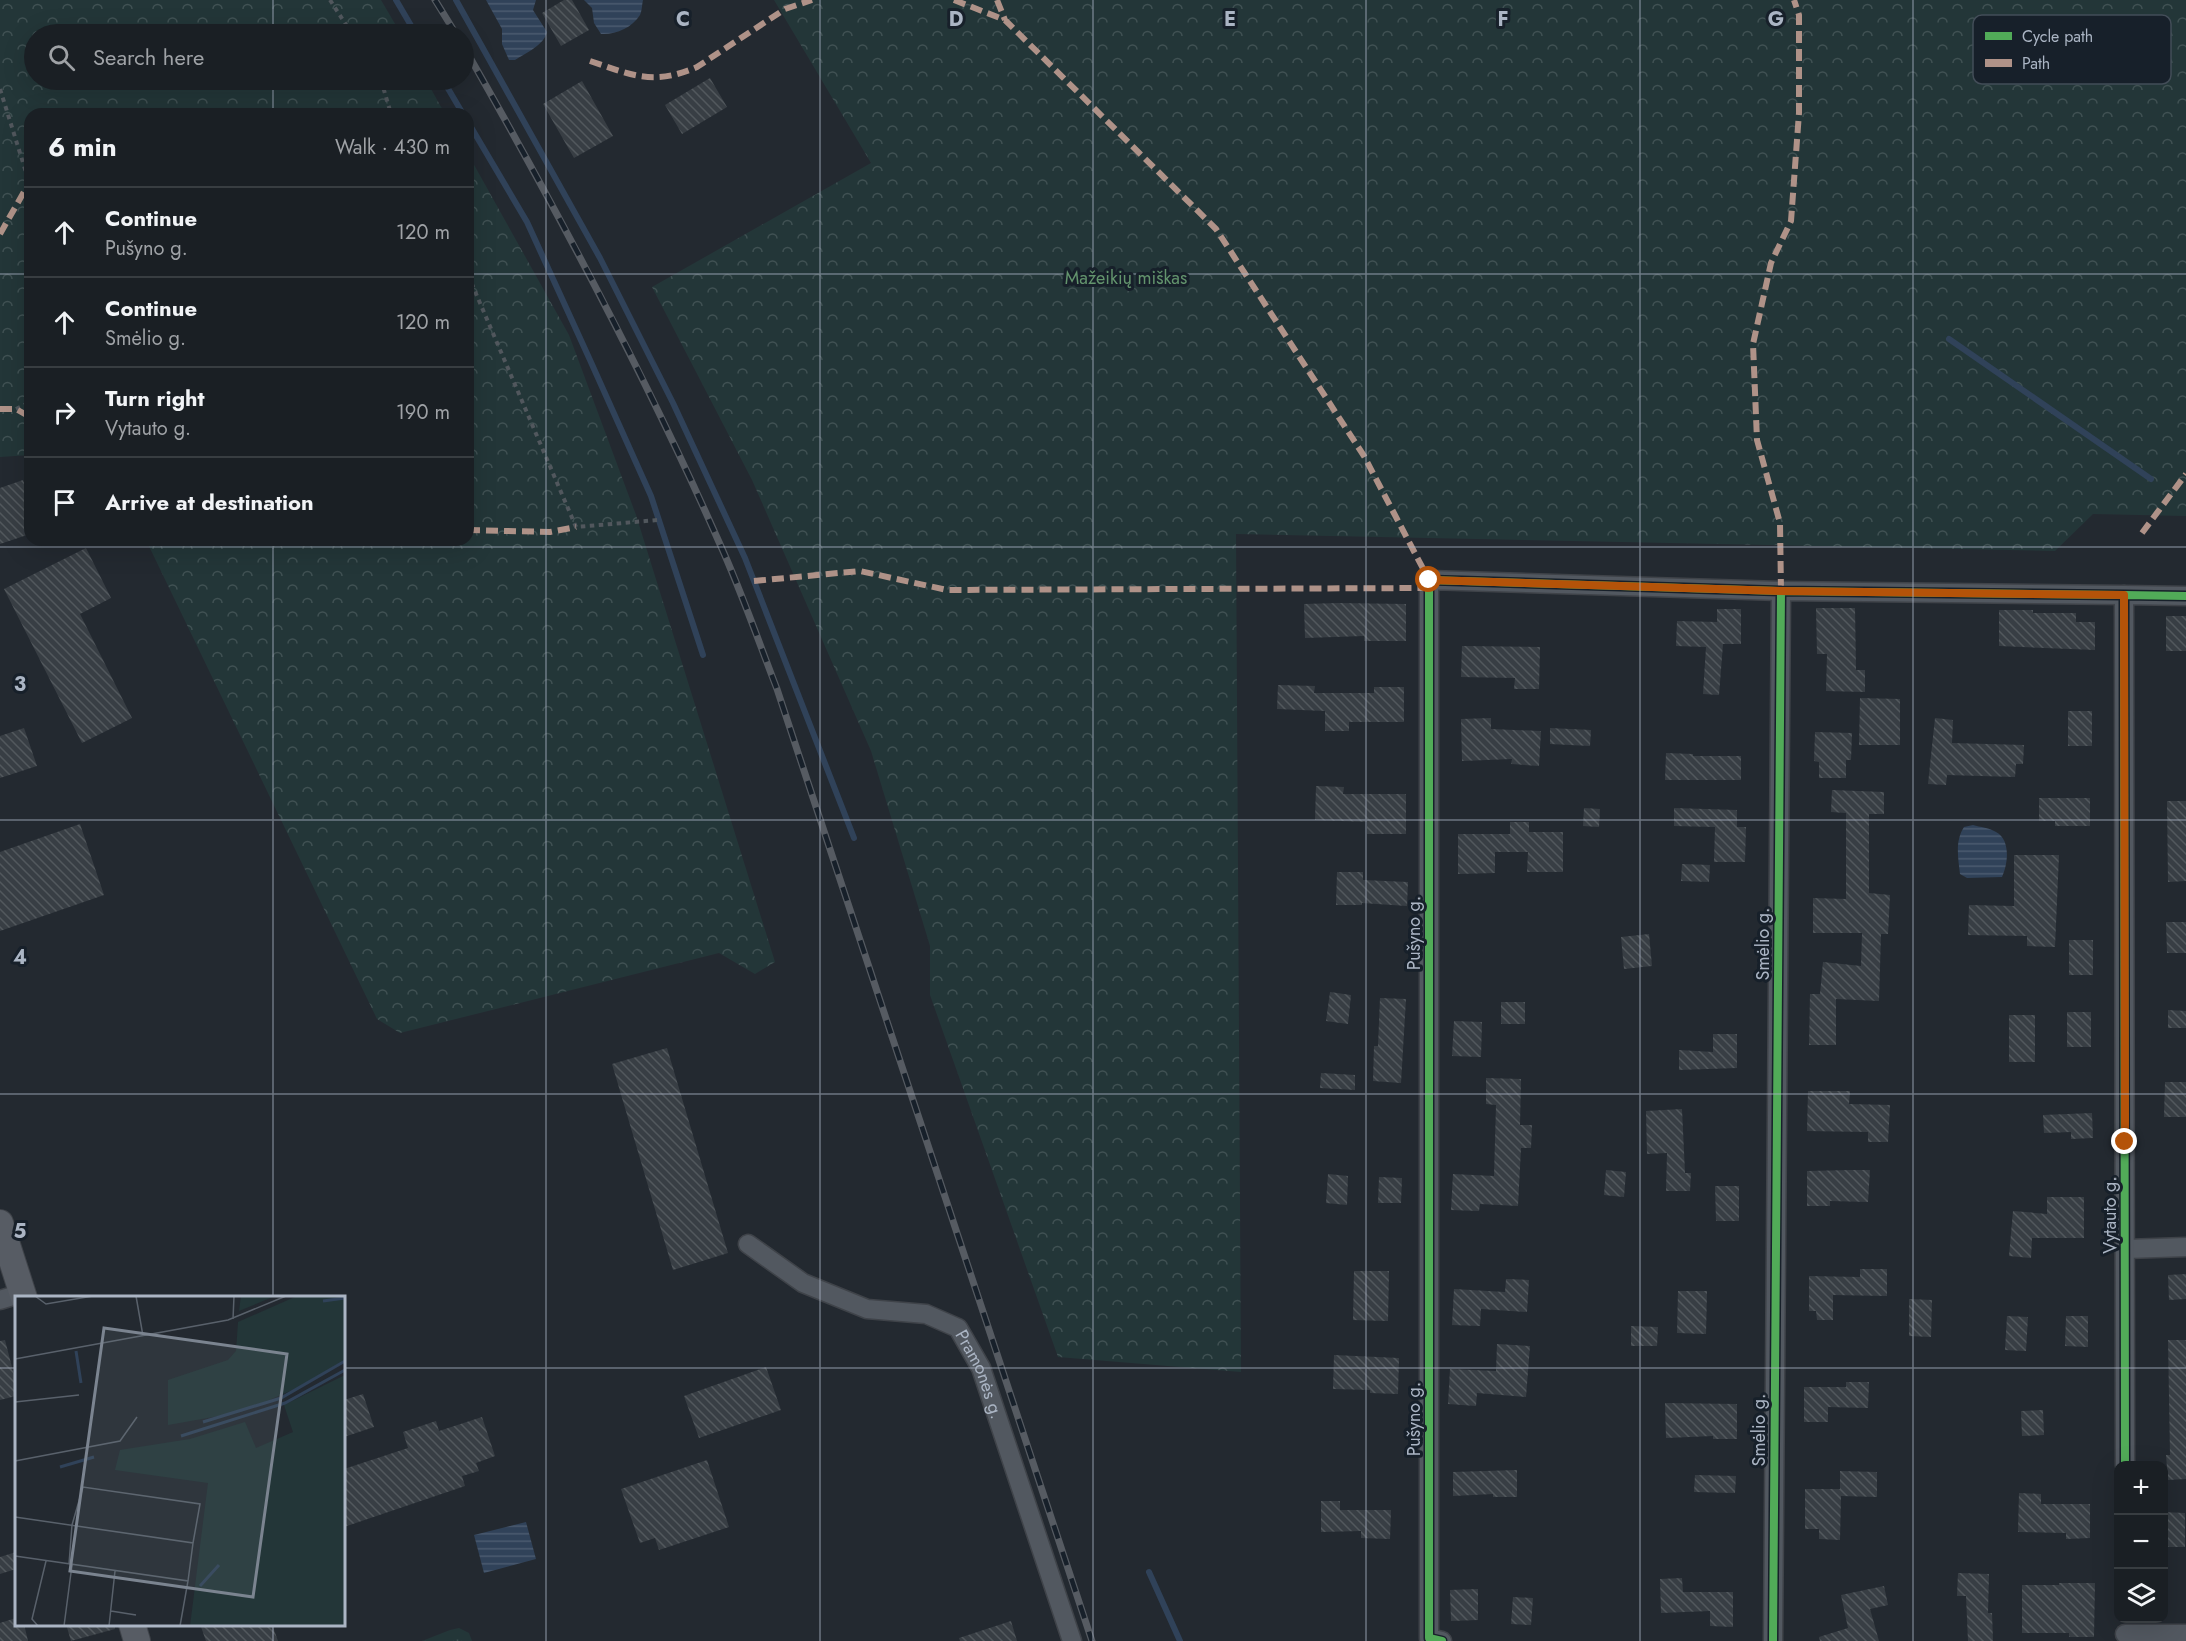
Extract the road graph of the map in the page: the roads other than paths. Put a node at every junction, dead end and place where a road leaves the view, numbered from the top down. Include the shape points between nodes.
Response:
1 (1781, 591) junction
2 (2124, 595) junction
3 (2186, 596) edge
4 (0, 1223) edge
5 (748, 1244) dead end
6 (2186, 1247) edge
7 (2126, 1249) junction
8 (16, 1296) edge
9 (2125, 1461) edge
10 (133, 1626) edge
11 (2125, 1631) edge
12 (2186, 1634) edge
13 (1436, 1639) edge
14 (137, 1641) edge
15 (1072, 1641) edge
16 (1773, 1641) edge

1 - 2 street
1 - 13 street, Pušyno g. via 1429,580
1 - 16 street, Smėlio g.
2 - 3 street
2 - 7 street, Vytauto g.
4 - 8 main road
5 - 15 street, Pramonės g. via 803,1283 867,1309 926,1314 958,1328 981,1368
6 - 7 street
7 - 9 street, Vytauto g.
10 - 14 main road
11 - 12 street

